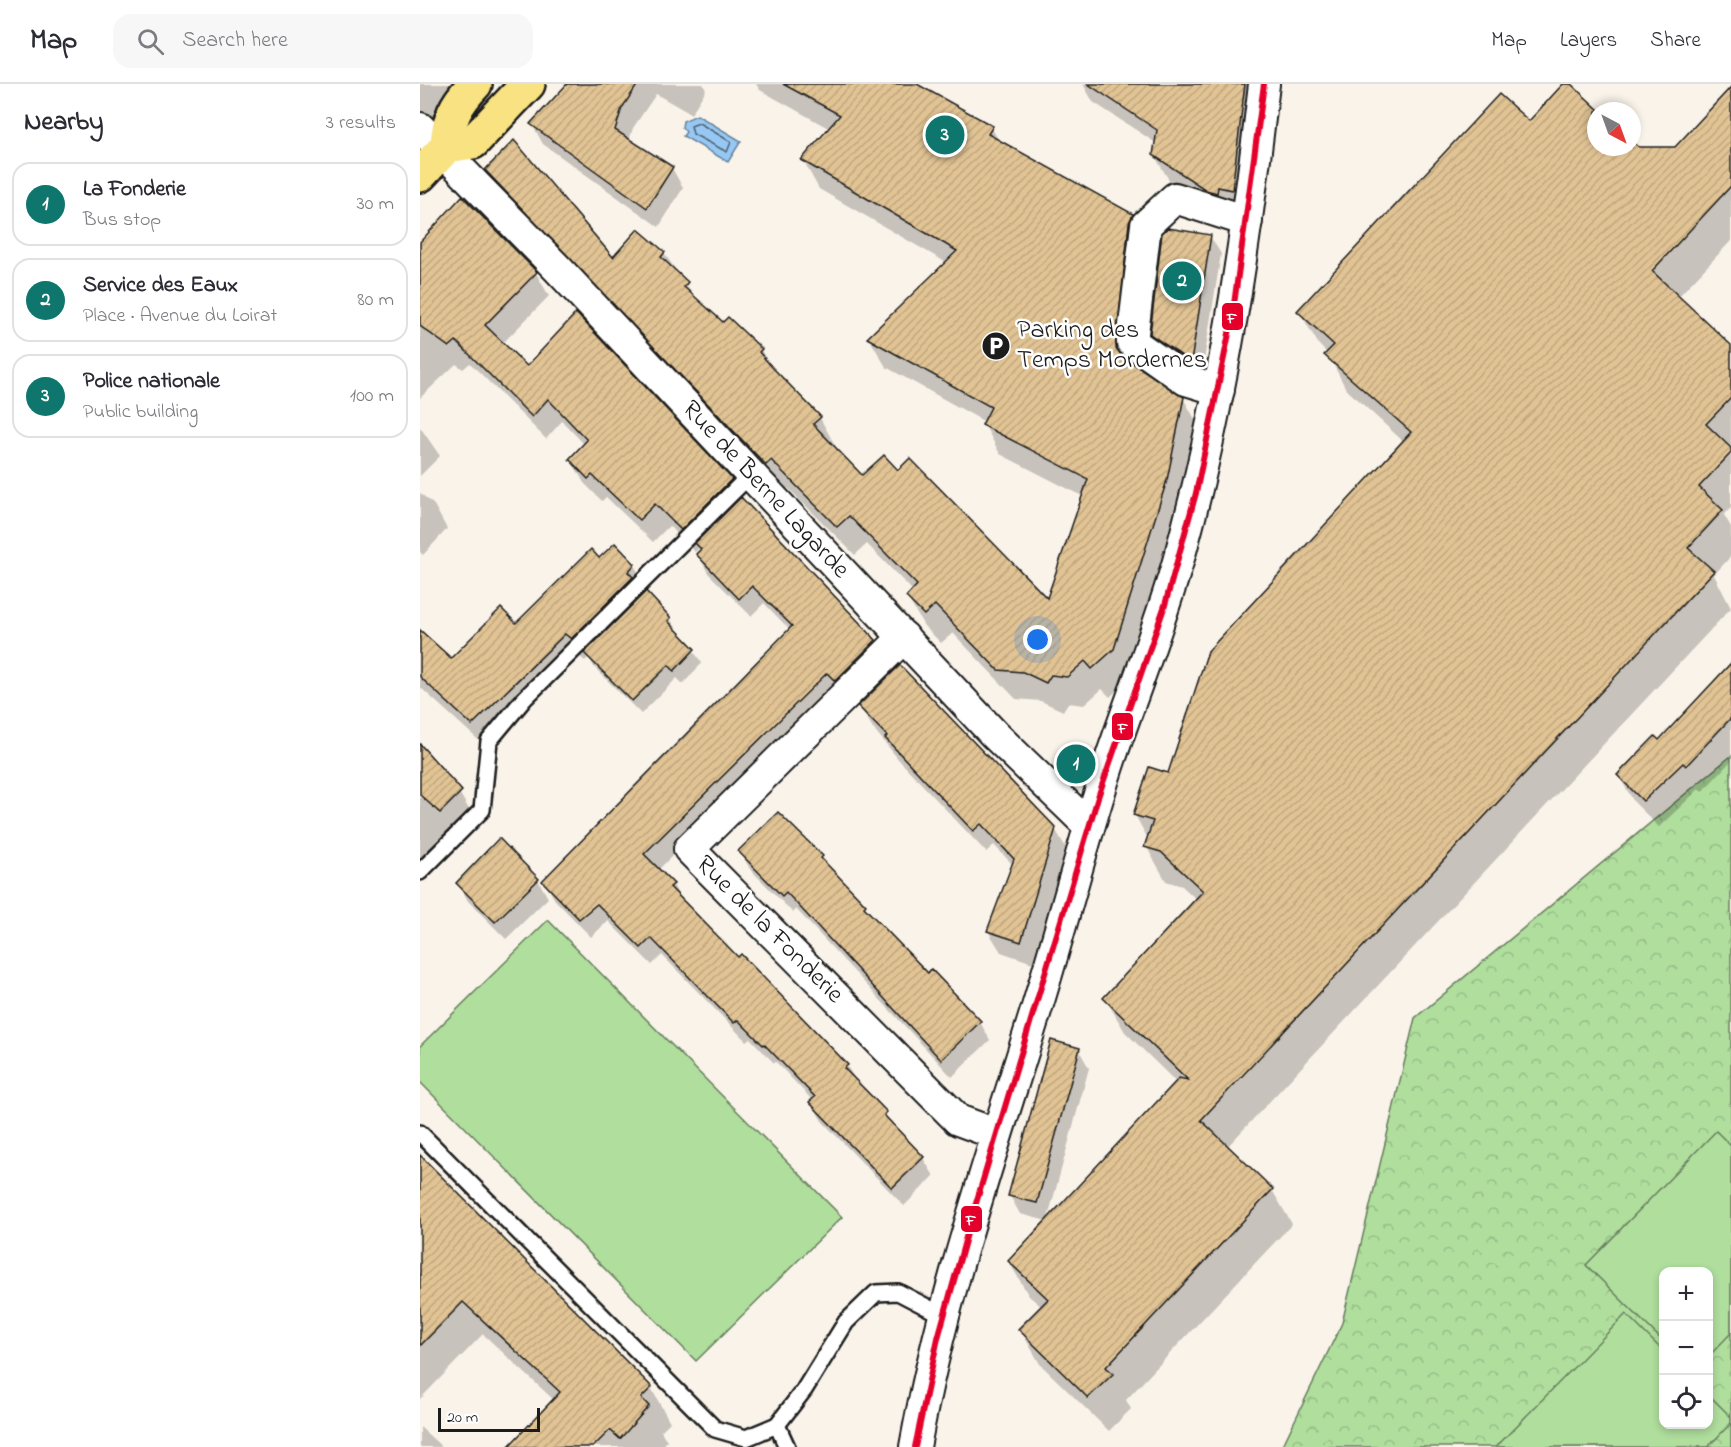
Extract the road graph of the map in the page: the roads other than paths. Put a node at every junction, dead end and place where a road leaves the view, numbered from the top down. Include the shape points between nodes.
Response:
1 (475, 84) edge
2 (528, 84) edge
3 (1264, 84) edge
4 (420, 128) edge
5 (445, 149) junction
6 (420, 175) edge
7 (1247, 220) junction
8 (1219, 390) junction
9 (750, 475) junction
10 (904, 637) junction
11 (1089, 826) junction
12 (420, 872) edge
13 (420, 1133) edge
14 (996, 1134) junction
15 (946, 1317) junction
16 (777, 1425) junction
17 (787, 1447) edge
18 (915, 1447) edge

1 - 5 main road via 458,102 448,123
2 - 5 main road via 472,142
3 - 7 street
4 - 5 street, Rue de Berne Lagarde
5 - 6 main road
5 - 9 street, Rue de Berne Lagarde
7 - 8 street
7 - 8 street via 1175,198 1146,225 1132,342 1186,380
8 - 11 street via 1180,554
9 - 10 street, Rue de Berne Lagarde
9 - 12 lane via 524,699 489,741 482,810
10 - 11 street, Rue de Berne Lagarde via 995,735
10 - 14 street, Rue de la Fonderie via 689,849 958,1120
11 - 14 street via 1035,1016
13 - 16 lane via 715,1430 746,1438
14 - 15 street
15 - 16 lane via 898,1292 876,1293 846,1322
15 - 18 street
16 - 17 lane

